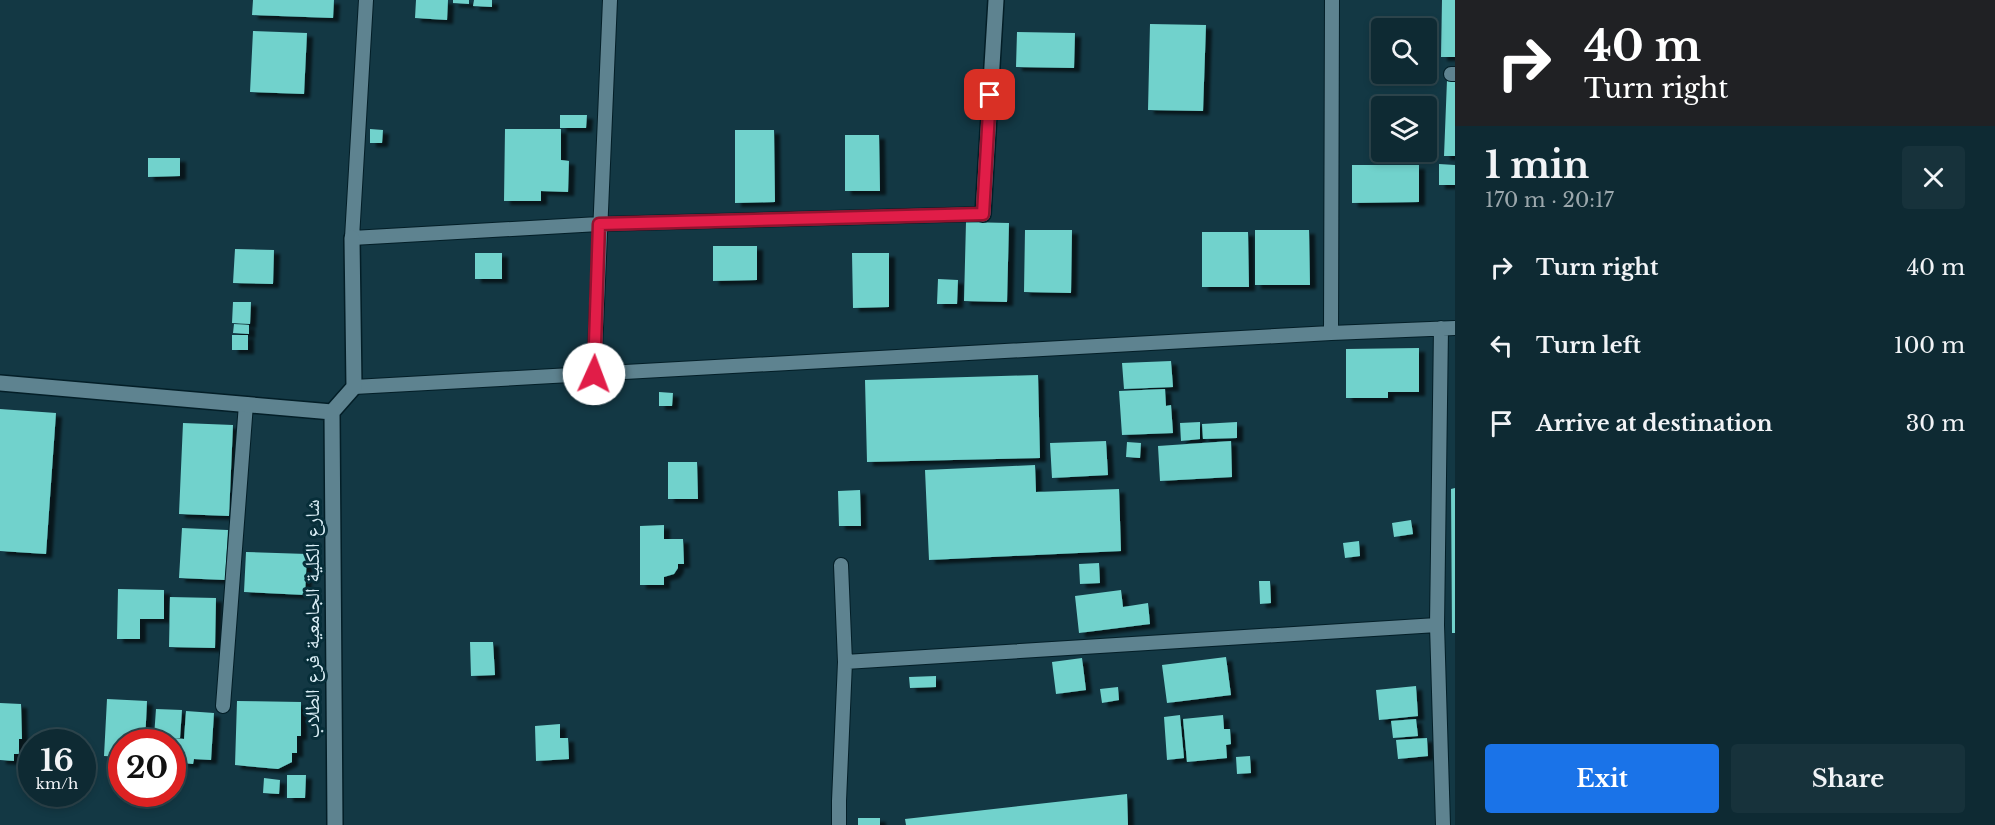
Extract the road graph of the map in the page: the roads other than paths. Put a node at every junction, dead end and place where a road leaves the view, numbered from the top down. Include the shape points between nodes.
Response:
1 (366, 0) edge
2 (610, 0) edge
3 (996, 0) edge
4 (1332, 0) edge
5 (983, 214) joint
6 (599, 224) junction
7 (352, 238) junction
8 (1448, 328) edge
9 (1331, 333) junction
10 (594, 374) junction
11 (0, 383) edge
12 (354, 387) junction
13 (246, 404) junction
14 (332, 412) junction
15 (841, 565) dead end
16 (1437, 625) junction
17 (845, 662) junction
18 (224, 706) dead end
19 (335, 825) edge
20 (839, 825) edge
21 (1443, 825) edge

1 - 7 lane
2 - 6 lane
3 - 5 street
4 - 9 lane
5 - 6 lane
6 - 7 lane
6 - 10 lane
7 - 12 street
8 - 9 lane
8 - 16 lane
9 - 10 lane
10 - 12 lane
11 - 13 street
12 - 14 street
13 - 14 street
13 - 18 lane
14 - 19 street, شارع الكلية الجامعية فرع الطلاب
15 - 17 lane
16 - 17 lane
16 - 21 lane
17 - 20 lane

